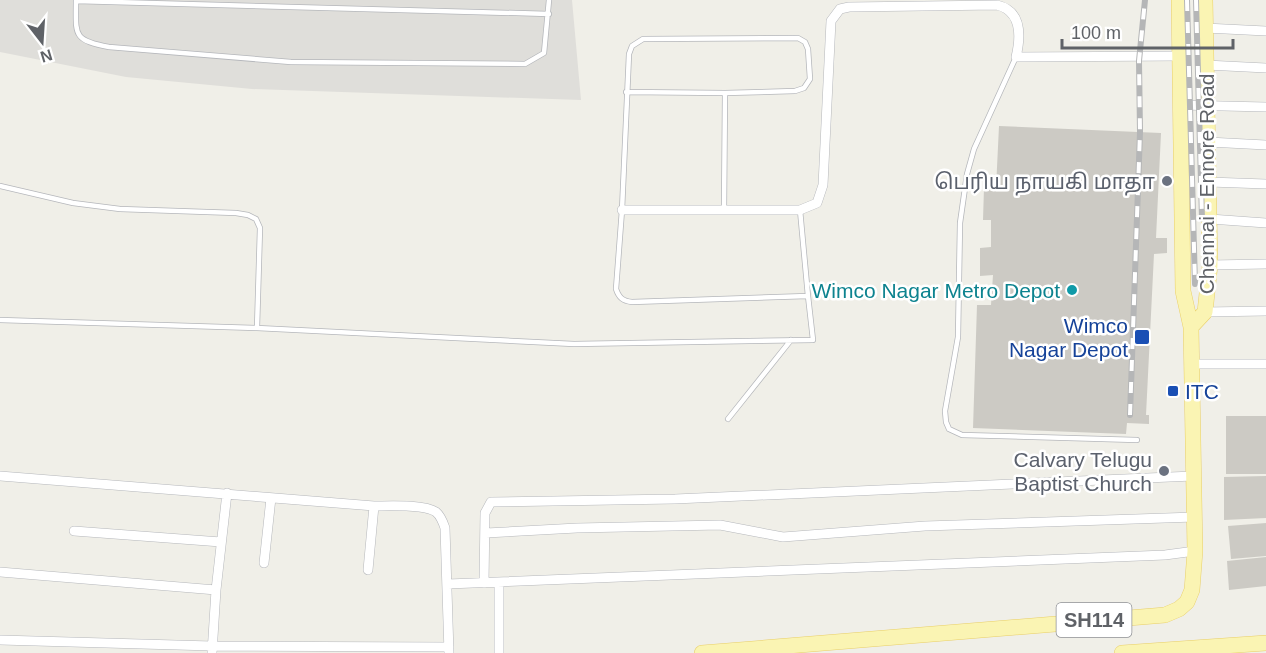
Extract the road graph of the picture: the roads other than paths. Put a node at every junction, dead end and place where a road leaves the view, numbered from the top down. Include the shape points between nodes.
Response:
1 (76, 0) edge
2 (549, 0) edge
3 (1179, 0) edge
4 (1205, 0) edge
5 (549, 14) junction
6 (1205, 28) junction
7 (1266, 31) edge
8 (1180, 56) junction
9 (1016, 57) junction
10 (1206, 65) junction
11 (1266, 68) edge
12 (626, 92) junction
13 (725, 93) junction
14 (1180, 105) junction
15 (1207, 105) junction
16 (1266, 107) edge
17 (1208, 142) junction
18 (1266, 145) edge
19 (1209, 182) junction
20 (1266, 184) edge
21 (0, 186) edge
22 (622, 210) junction
23 (800, 210) junction
24 (724, 211) junction
25 (1210, 219) junction
26 (1266, 223) edge
27 (1266, 264) edge
28 (1210, 265) junction
29 (808, 297) junction
30 (1266, 311) edge
31 (1205, 312) junction
32 (0, 320) edge
33 (1191, 327) junction
34 (257, 328) junction
35 (791, 340) junction
36 (1191, 364) junction
37 (1266, 364) edge
38 (728, 419) dead end
39 (1137, 440) dead end
40 (1193, 476) junction
41 (0, 477) edge
42 (227, 493) junction
43 (271, 498) junction
44 (374, 506) junction
45 (1195, 517) junction
46 (74, 531) dead end
47 (486, 533) junction
48 (221, 542) junction
49 (1195, 551) junction
50 (264, 563) dead end
51 (368, 570) dead end
52 (0, 572) edge
53 (484, 582) junction
54 (499, 582) junction
55 (448, 584) junction
56 (216, 590) junction
57 (0, 640) edge
58 (1266, 643) edge
59 (212, 650) edge
60 (449, 650) edge
61 (499, 653) edge
62 (702, 653) edge
63 (1122, 653) edge

1 - 5 lane
1 - 5 lane via 76,27 87,43 291,62 525,64 544,53
2 - 5 lane
3 - 8 main road, Chennai - Ennore Road / SH114
4 - 6 main road, Chennai - Ennore Road
6 - 7 street
6 - 10 main road, Chennai - Ennore Road
8 - 9 street
8 - 14 main road, Chennai - Ennore Road / SH114
9 - 23 street via 1017,21 1006,7 997,4 840,9 833,15 829,34 821,195 817,202
9 - 39 lane via 974,149 967,174 960,223 958,337 946,422 949,429 962,435
10 - 11 street
10 - 15 main road, Chennai - Ennore Road
12 - 13 lane
12 - 13 lane via 629,54 632,46 644,39 798,38 806,42 810,79 804,88
12 - 22 lane
13 - 24 lane
14 - 15 street
14 - 33 main road, Chennai - Ennore Road / SH114 via 1183,291
15 - 16 street
15 - 17 main road, Chennai - Ennore Road
17 - 18 street
17 - 19 main road, Chennai - Ennore Road
19 - 20 street
19 - 25 main road, Chennai - Ennore Road
21 - 34 lane via 73,203 236,213 256,219 260,228
22 - 24 street
22 - 29 lane via 616,288 626,301
23 - 24 street
23 - 29 lane
25 - 26 street
25 - 28 main road, Chennai - Ennore Road
27 - 28 street
28 - 31 main road, Chennai - Ennore Road
29 - 35 lane via 813,340
30 - 31 street
31 - 33 main road, Chennai - Ennore Road
32 - 34 lane
33 - 36 main road, Chennai - Ennore Road / SH114
34 - 35 lane via 574,344
35 - 38 lane
36 - 37 street
36 - 40 main road, Chennai - Ennore Road / SH114
40 - 45 main road, Chennai - Ennore Road / SH114
40 - 47 street via 675,499 498,501 487,507
41 - 42 street
42 - 43 street
42 - 48 street
43 - 44 street
43 - 50 street
44 - 51 street
44 - 55 street via 436,512 445,528
45 - 47 street via 925,526 783,537 720,525
45 - 49 main road, Chennai - Ennore Road / SH114
46 - 48 street
47 - 53 street
48 - 56 street
49 - 54 street
49 - 62 main road, Chennai - Ennore Road / SH114 via 1187,602 1165,615
52 - 56 street
53 - 54 street
53 - 55 street
54 - 61 street
55 - 60 street
56 - 59 street
57 - 59 street
58 - 63 main road
59 - 60 street

